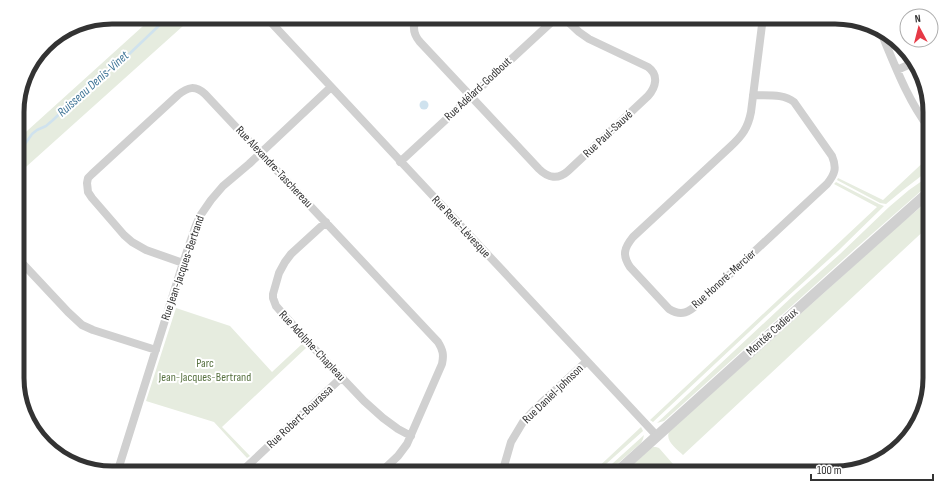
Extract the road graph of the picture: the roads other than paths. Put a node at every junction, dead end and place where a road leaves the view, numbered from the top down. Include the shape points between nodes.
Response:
1 (273, 24) edge
2 (414, 24) edge
3 (548, 24) edge
4 (570, 24) edge
5 (762, 24) edge
6 (884, 39) edge
7 (909, 65) edge
8 (897, 70) junction
9 (331, 87) junction
10 (753, 95) junction
11 (471, 96) junction
12 (923, 119) edge
13 (260, 153) junction
14 (400, 162) junction
15 (923, 198) edge
16 (326, 222) junction
17 (183, 263) junction
18 (24, 264) edge
19 (156, 350) junction
20 (587, 361) junction
21 (342, 378) junction
22 (411, 436) junction
23 (657, 436) junction
24 (119, 466) edge
25 (248, 466) edge
26 (387, 466) edge
27 (504, 466) edge
28 (624, 466) edge

1 - 9 street, Rue René-Lévesque
2 - 11 street via 417,39
3 - 11 street, Rue Adélard-Godbout
4 - 11 street, Rue Paul-Sauvé via 589,39 648,67 656,80 655,87 648,96 562,176 550,177 543,173
5 - 10 street, Rue Honoré-Mercier
6 - 8 street
7 - 8 street
8 - 12 street
9 - 13 street, Rue Jean-Jacques-Bertrand
9 - 14 street, Rue René-Lévesque
10 - 10 street, Rue Honoré-Mercier via 748,122 741,136 633,238 625,249 630,267 662,302 675,312 685,313 692,309 827,184 833,175 835,168 832,156 794,102 781,96
11 - 14 street, Rue Adélard-Godbout
13 - 16 street, Rue Alexandre-Taschereau
13 - 17 street, Rue Jean-Jacques-Bertrand via 211,200 196,225
13 - 17 street, Rue Alexandre-Taschereau via 205,94 198,89 190,88 178,95 90,176 87,181 90,196 124,235 146,250
14 - 20 street, Rue René-Lévesque
15 - 23 street, Montée Cadieux
16 - 21 street, Rue Adolphe-Chapleau via 285,262 279,273 273,298 282,314
16 - 22 street, Rue Alexandre-Taschereau via 443,350 442,364
17 - 19 street, Rue Jean-Jacques-Bertrand
18 - 19 street via 82,324 93,330
19 - 24 street, Rue Jean-Jacques-Bertrand
20 - 23 street, Rue René-Lévesque
20 - 27 street, Rue Daniel-Johnson via 523,422 511,442
21 - 22 street, Rue Adolphe-Chapleau via 372,409
21 - 25 street, Rue Robert-Bourassa
22 - 26 street, Rue Alexandre-Taschereau via 408,444
23 - 28 street, Montée Cadieux

